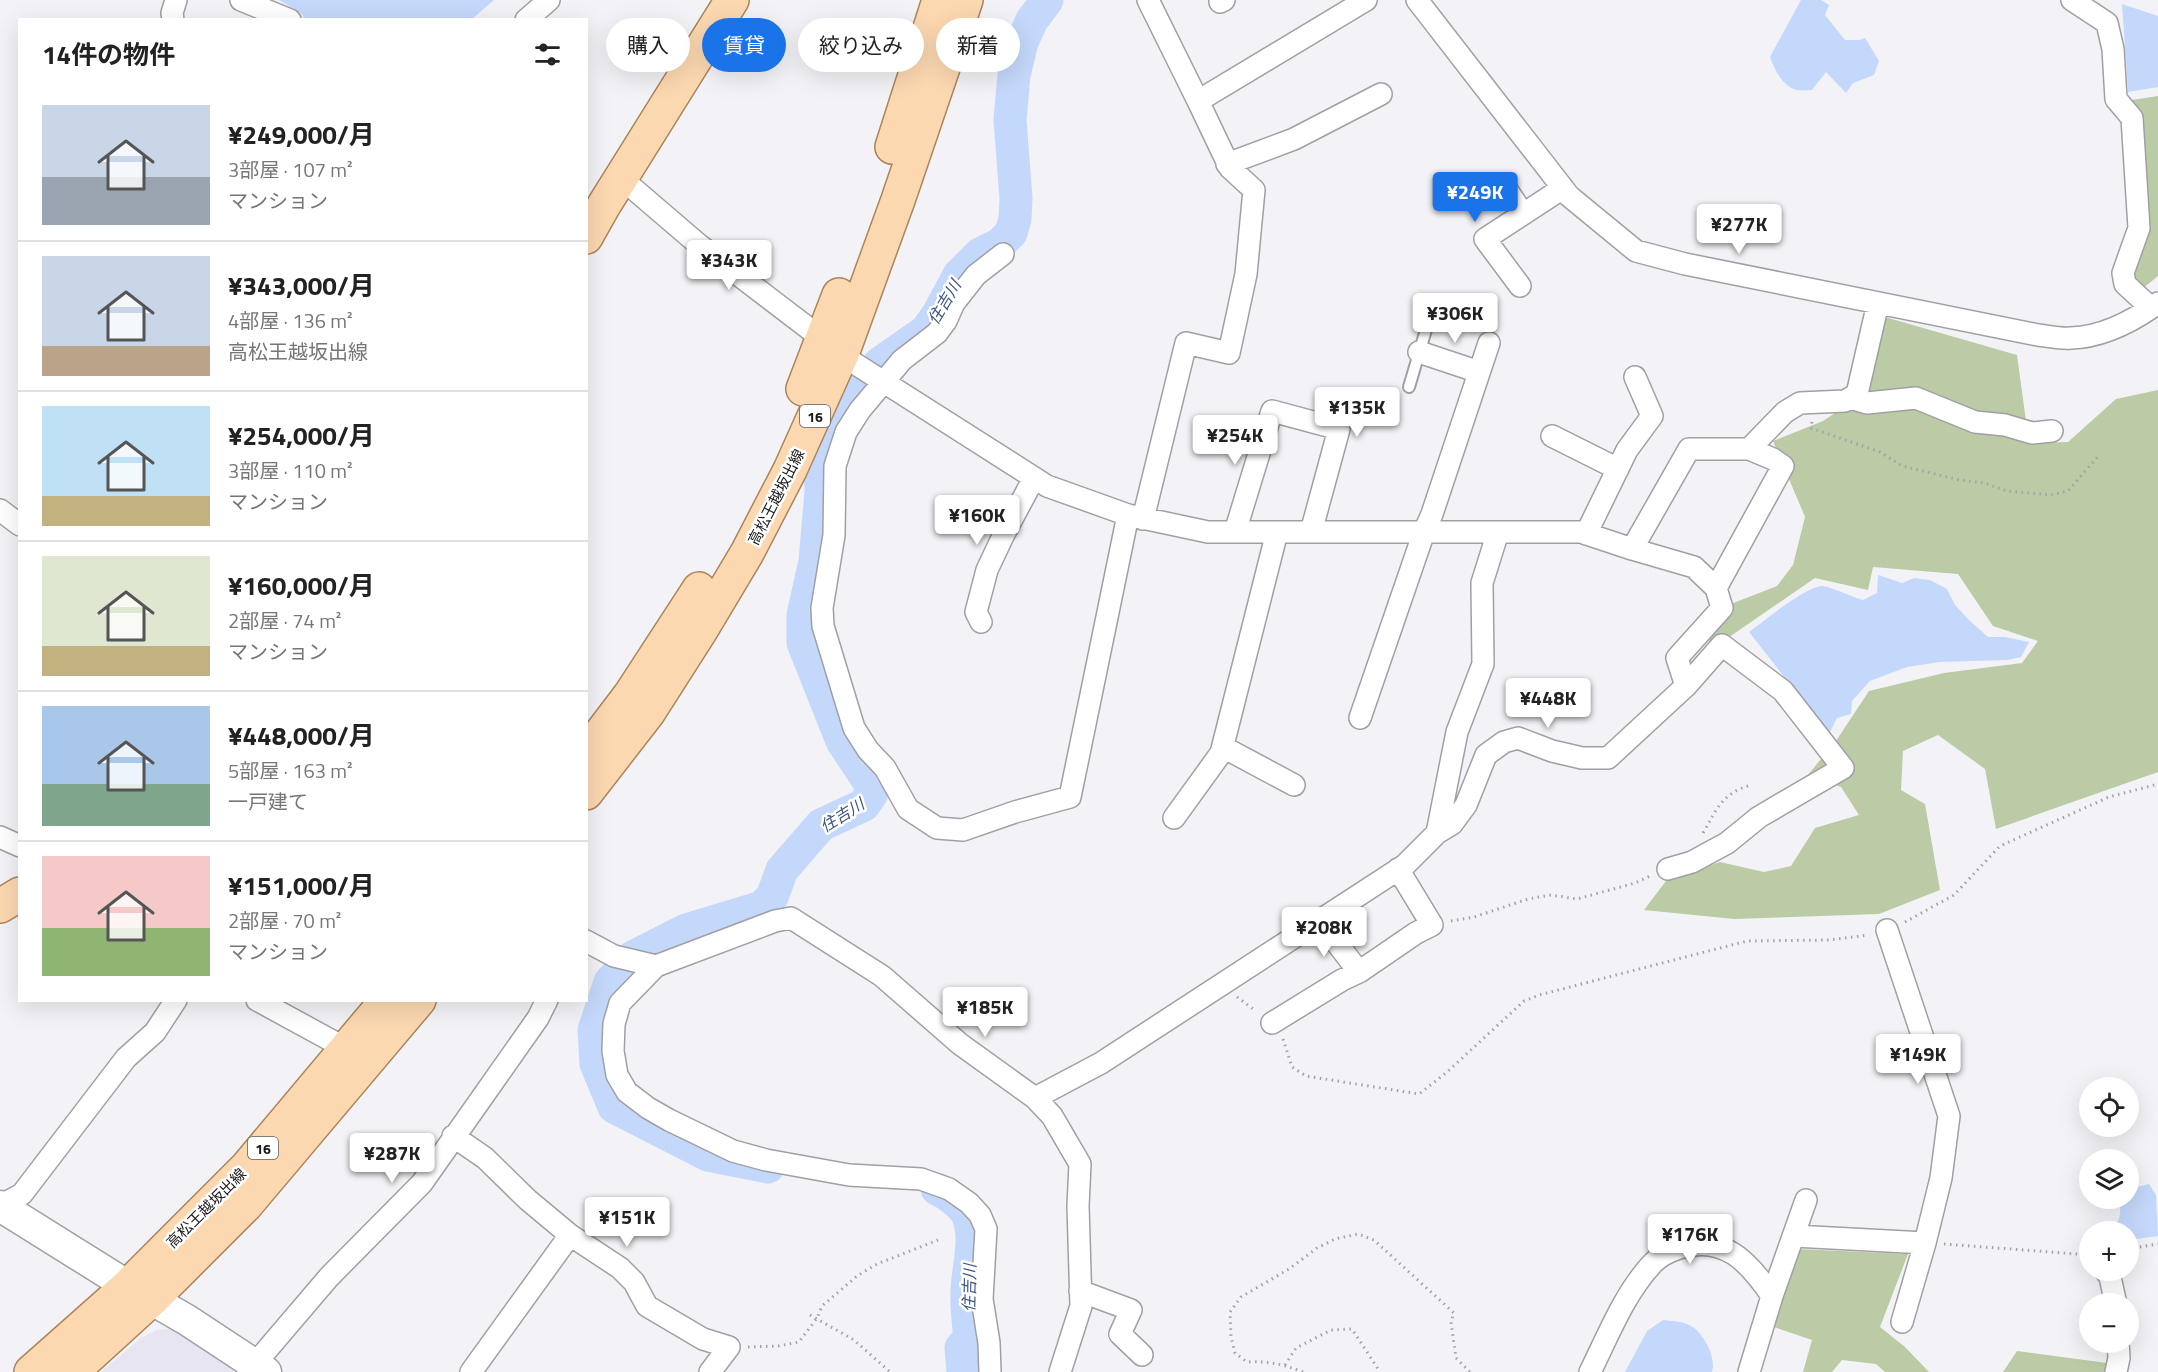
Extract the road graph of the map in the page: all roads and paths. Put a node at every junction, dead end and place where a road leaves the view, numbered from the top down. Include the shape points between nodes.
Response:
1 (176, 0) edge
2 (242, 0) edge
3 (549, 0) edge
4 (732, 0) edge
5 (939, 0) edge
6 (966, 0) edge
7 (1148, 0) edge
8 (1366, 0) edge
9 (1417, 0) edge
10 (2072, 0) edge
11 (173, 18) edge
12 (285, 18) edge
13 (528, 18) edge
14 (1381, 94) dead end
15 (1198, 101) junction
16 (1227, 164) junction
17 (621, 178) junction
18 (1503, 184) dead end
19 (1563, 188) junction
20 (1523, 214) junction
21 (588, 234) edge
22 (1003, 254) dead end
23 (1520, 286) dead end
24 (1878, 303) junction
25 (2155, 305) edge
26 (1431, 313) dead end
27 (1489, 343) dead end
28 (1419, 352) junction
29 (858, 364) junction
30 (1479, 372) junction
31 (1635, 377) dead end
32 (1410, 387) dead end
33 (1850, 398) junction
34 (1814, 402) junction
35 (2052, 431) dead end
36 (1552, 436) dead end
37 (1749, 449) junction
38 (2100, 454) dead end
39 (1618, 469) junction
40 (1034, 478) junction
41 (0, 510) edge
42 (1135, 517) junction
43 (18, 524) edge
44 (1235, 532) junction
45 (1276, 532) junction
46 (1311, 532) junction
47 (1424, 532) junction
48 (1498, 532) junction
49 (1586, 534) junction
50 (1632, 549) junction
51 (1716, 588) junction
52 (981, 622) dead end
53 (1686, 686) junction
54 (1360, 718) dead end
55 (1223, 747) junction
56 (588, 750) edge
57 (2158, 784) edge
58 (1294, 785) dead end
59 (1751, 785) dead end
60 (588, 790) edge
61 (1174, 818) dead end
62 (1437, 833) junction
63 (0, 837) edge
64 (1700, 838) dead end
65 (18, 845) edge
66 (1398, 869) junction
67 (1668, 869) joint
68 (18, 895) edge
69 (0, 906) edge
70 (1320, 921) junction
71 (1432, 925) junction
72 (1887, 930) junction
73 (588, 942) edge
74 (656, 966) junction
75 (1359, 972) junction
76 (1221, 986) junction
77 (175, 1002) edge
78 (260, 1002) edge
79 (385, 1002) edge
80 (417, 1002) edge
81 (546, 1002) edge
82 (1272, 1023) junction
83 (345, 1048) junction
84 (1035, 1098) junction
85 (453, 1136) junction
86 (1806, 1200) dead end
87 (0, 1206) edge
88 (570, 1235) junction
89 (1794, 1236) junction
90 (938, 1240) dead end
91 (1925, 1243) junction
92 (2158, 1244) edge
93 (2139, 1247) edge
94 (2079, 1254) edge
95 (1080, 1291) junction
96 (140, 1293) junction
97 (1772, 1296) junction
98 (810, 1314) dead end
99 (817, 1318) junction
100 (1902, 1322) dead end
101 (729, 1347) junction
102 (2119, 1353) edge
103 (1142, 1355) dead end
104 (1285, 1365) junction
105 (256, 1369) edge
106 (32, 1372) edge
107 (72, 1372) edge
108 (471, 1372) edge
109 (710, 1372) edge
110 (890, 1372) edge
111 (990, 1372) edge
112 (1060, 1372) edge
113 (1303, 1372) edge
114 (1380, 1372) edge
115 (1470, 1372) edge
116 (1590, 1372) edge
117 (1749, 1372) edge
118 (2116, 1372) edge

1 - 11 street
2 - 12 street
3 - 13 street
4 - 17 main road
5 - 29 main road, 高松王越坂出線 / 16 via 877,192
6 - 29 main road, 高松王越坂出線 / 16 via 898,200
7 - 15 street
8 - 15 street
9 - 19 street
10 - 25 street via 2107,23 2116,99 2132,118 2139,228 2123,273 2125,284
14 - 16 street via 1294,139
15 - 16 street
16 - 42 street via 1254,190 1246,274 1229,353 1186,343
17 - 21 main road
17 - 29 street via 698,244
18 - 20 street
19 - 20 street
19 - 24 street via 1636,251
20 - 23 street via 1485,239
22 - 29 street via 976,275 937,333 902,360
24 - 25 street via 2071,338 2104,332 2136,319
24 - 33 street via 1857,394
26 - 28 lane
27 - 30 street
28 - 30 street
28 - 32 lane
29 - 40 street
29 - 42 street via 860,410 846,432 835,466 834,535 822,608 823,626 854,728 885,768 908,809 937,828 963,830 1070,797
29 - 56 main road, 高松王越坂出線 / 16 via 809,375 771,460 728,540 683,616
29 - 60 main road, 高松王越坂出線 / 16 via 790,470 701,630 648,713
30 - 47 street
31 - 39 street via 1652,416
33 - 34 street
33 - 35 street via 1867,403 1916,399 1975,423 2004,425 2031,433
34 - 37 street via 1800,403 1785,412
34 - 38 path via 1811,428 1880,452 1902,466 2007,491 2051,495 2068,491
36 - 39 street
37 - 50 street via 1689,449
37 - 51 street via 1783,466
39 - 49 street
40 - 42 street
40 - 52 street via 987,570 976,612
41 - 43 street
42 - 44 street via 1208,532
44 - 45 street
44 - 46 street via 1272,411 1339,429
45 - 46 street
45 - 55 street
46 - 47 street
47 - 48 street
47 - 54 street
48 - 49 street
48 - 62 street via 1482,583 1483,664 1457,732
49 - 50 street
50 - 51 street via 1694,567
51 - 53 street via 1722,608 1677,658
53 - 62 street via 1608,758 1582,758 1518,738 1504,742 1486,755 1466,805 1452,824
53 - 67 street via 1722,645 1783,691 1843,768 1759,817 1727,843 1692,862
55 - 58 street
55 - 61 street
57 - 72 path via 2109,797 2000,846 1954,895
59 - 64 path via 1736,790 1720,804
62 - 66 street
63 - 65 street
66 - 70 street
66 - 71 street
67 - 71 path via 1577,899 1551,895 1528,899 1474,917
68 - 69 main road
70 - 75 street
70 - 76 street
71 - 75 street
72 - 82 path via 1829,940 1747,941 1539,994 1524,1000 1419,1094 1306,1076 1292,1067 1286,1043
72 - 91 street via 1949,1116 1941,1178
73 - 74 street via 614,956
74 - 84 street via 791,918 882,976 960,1044
74 - 111 street via 620,1003 614,1024 617,1074 627,1092 669,1120 733,1151 849,1174 921,1179 950,1189 969,1203 986,1229 982,1299
75 - 82 street
76 - 82 path
76 - 84 street via 1101,1063
77 - 87 street via 155,1032 126,1058 22,1194
78 - 83 street
79 - 83 main road, 高松王越坂出線 / 16
80 - 96 main road, 高松王越坂出線 / 16 via 246,1205
81 - 85 street
83 - 96 main road, 高松王越坂出線 / 16
84 - 95 street via 1052,1116 1080,1164
85 - 88 street via 485,1158
85 - 105 street via 422,1183 329,1277
86 - 89 street
87 - 96 street
88 - 101 street via 620,1268 634,1282 647,1306 704,1339
88 - 108 street
89 - 91 street
89 - 97 street
90 - 99 path via 857,1276 822,1306
91 - 94 path
91 - 100 street
92 - 93 path
95 - 103 street via 1131,1310 1120,1334
95 - 112 street via 1081,1306
96 - 105 street
96 - 106 main road, 高松王越坂出線 / 16
96 - 107 main road, 高松王越坂出線 / 16
97 - 116 street via 1737,1255 1718,1245 1692,1244 1671,1251 1652,1263 1626,1299
97 - 117 street
98 - 99 path
99 - 101 path via 799,1342
99 - 110 path via 854,1340
101 - 109 street
102 - 118 street
104 - 113 path
104 - 114 path via 1296,1348 1331,1330 1352,1329
104 - 115 path via 1246,1362 1235,1353 1230,1312 1241,1297 1317,1248 1358,1234 1374,1240 1454,1313 1451,1322 1456,1358

